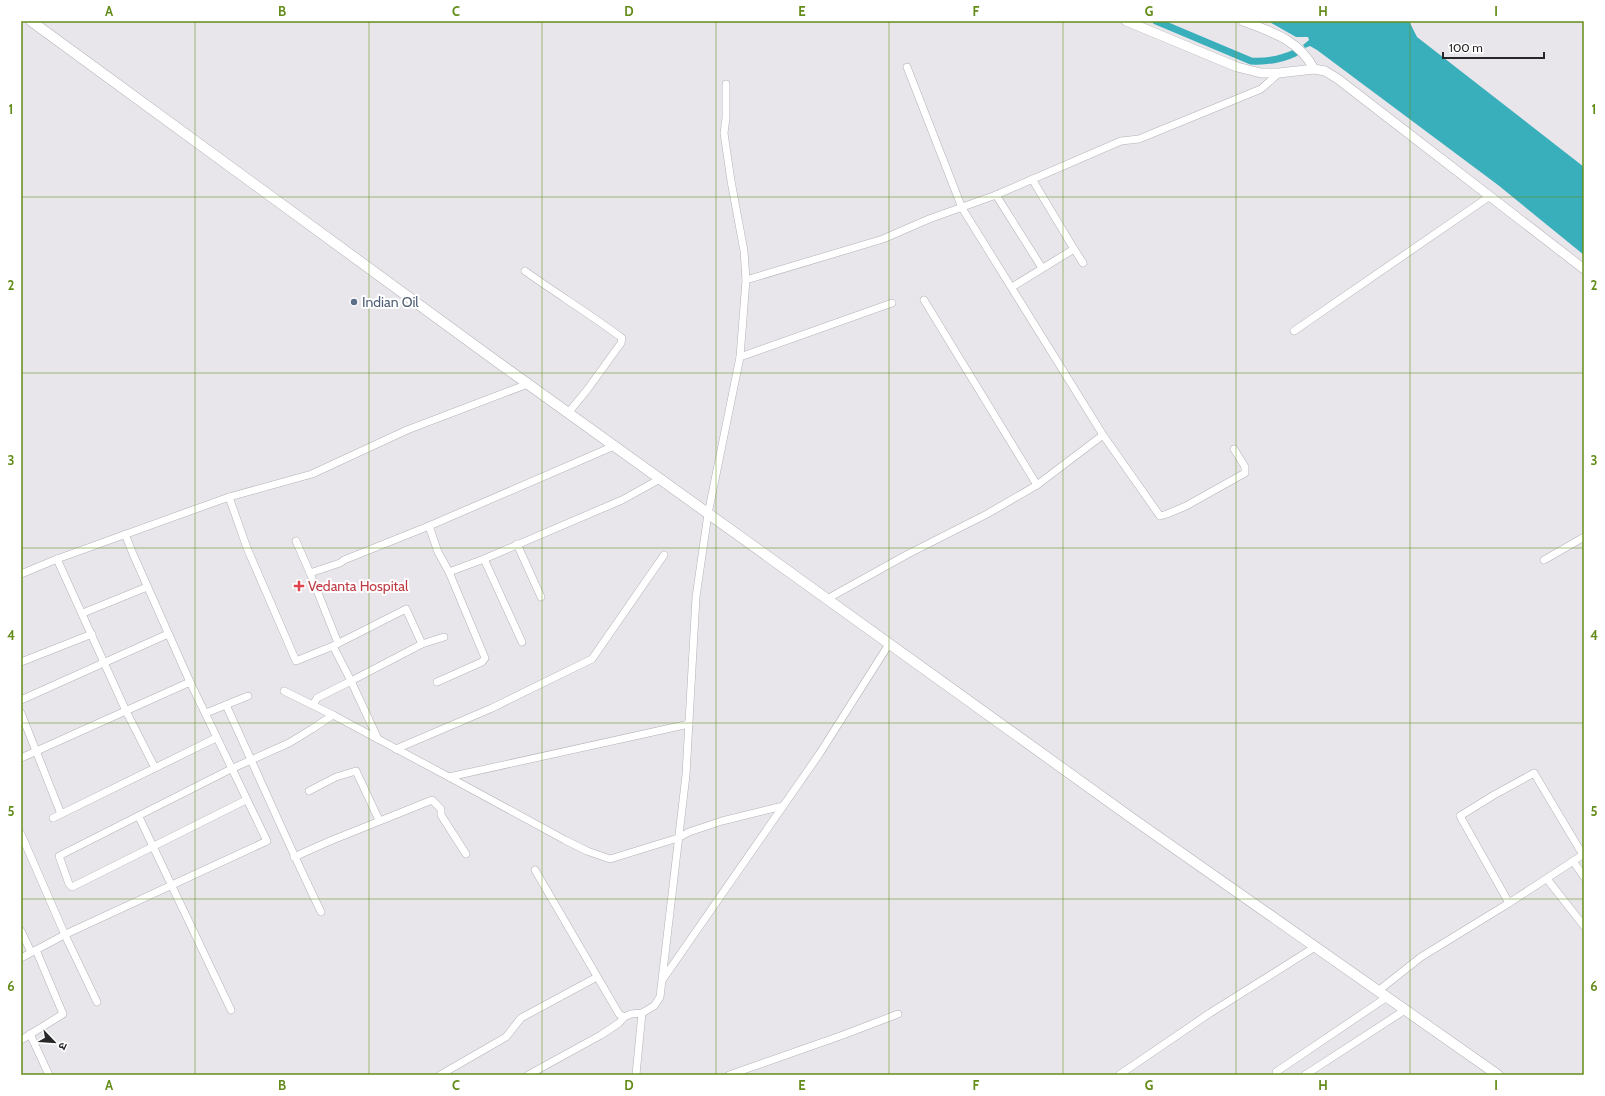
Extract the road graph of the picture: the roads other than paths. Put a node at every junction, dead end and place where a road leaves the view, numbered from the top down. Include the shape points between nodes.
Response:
1 (31, 21) edge
2 (1126, 21) edge
3 (1243, 21) edge
4 (907, 67) dead end
5 (1314, 69) junction
6 (1279, 73) junction
7 (726, 84) dead end
8 (1032, 179) junction
9 (996, 195) junction
10 (1490, 196) junction
11 (962, 208) junction
12 (1074, 249) junction
13 (1083, 263) dead end
14 (1042, 268) junction
15 (1584, 269) edge
16 (525, 271) dead end
17 (746, 280) junction
18 (1012, 287) junction
19 (924, 300) dead end
20 (892, 303) dead end
21 (1294, 331) dead end
22 (740, 357) junction
23 (528, 384) junction
24 (568, 413) junction
25 (1103, 435) junction
26 (614, 446) junction
27 (1234, 449) dead end
28 (660, 479) junction
29 (1037, 485) junction
30 (229, 497) junction
31 (708, 514) junction
32 (429, 526) junction
33 (125, 534) junction
34 (1584, 537) edge
35 (296, 541) dead end
36 (517, 544) junction
37 (664, 555) dead end
38 (57, 559) junction
39 (484, 559) junction
40 (1544, 560) dead end
41 (449, 572) junction
42 (21, 574) edge
43 (310, 574) junction
44 (147, 587) junction
45 (541, 597) dead end
46 (827, 599) junction
47 (83, 613) junction
48 (92, 634) junction
49 (168, 634) junction
50 (444, 637) dead end
51 (522, 642) dead end
52 (335, 644) junction
53 (422, 644) junction
54 (889, 644) junction
55 (21, 662) edge
56 (105, 662) junction
57 (351, 681) junction
58 (190, 682) junction
59 (437, 682) dead end
60 (284, 691) dead end
61 (248, 696) dead end
62 (21, 700) edge
63 (226, 705) junction
64 (313, 706) junction
65 (126, 711) junction
66 (21, 713) edge
67 (206, 713) junction
68 (333, 715) junction
69 (689, 724) junction
70 (216, 738) junction
71 (378, 739) junction
72 (396, 749) junction
73 (36, 751) junction
74 (21, 758) edge
75 (252, 761) junction
76 (155, 768) junction
77 (231, 769) junction
78 (449, 777) junction
79 (309, 791) dead end
80 (246, 800) junction
81 (783, 806) junction
82 (61, 814) junction
83 (138, 817) junction
84 (53, 818) dead end
85 (379, 820) junction
86 (21, 834) edge
87 (678, 838) junction
88 (152, 846) junction
89 (466, 854) dead end
90 (1584, 855) edge
91 (294, 857) junction
92 (1573, 862) junction
93 (535, 870) dead end
94 (1584, 877) edge
95 (1547, 879) junction
96 (171, 885) junction
97 (1509, 903) junction
98 (321, 912) dead end
99 (1584, 926) edge
100 (21, 931) edge
101 (66, 934) junction
102 (1315, 947) junction
103 (33, 951) junction
104 (21, 958) edge
105 (597, 977) junction
106 (662, 981) junction
107 (1383, 994) junction
108 (97, 1002) dead end
109 (230, 1010) dead end
110 (1405, 1010) junction
111 (642, 1013) junction
112 (898, 1014) dead end
113 (624, 1017) junction
114 (30, 1034) junction
115 (21, 1040) edge
116 (50, 1075) edge
117 (440, 1075) edge
118 (528, 1075) edge
119 (636, 1075) edge
120 (729, 1075) edge
121 (1119, 1075) edge
122 (1276, 1075) edge
123 (1305, 1075) edge
124 (1498, 1075) edge

1 - 23 main road
2 - 6 street via 1237,67 1261,73
3 - 5 street via 1278,34 1295,45 1308,58
4 - 11 street
5 - 6 street
5 - 10 street via 1338,78
6 - 8 street via 1261,89 1139,139 1121,141
7 - 17 street via 724,133 744,251
8 - 9 street
8 - 12 street
9 - 11 street
9 - 14 street
10 - 15 street
10 - 21 street
11 - 17 street via 883,239
11 - 18 street
12 - 13 street
12 - 14 street
14 - 18 street
16 - 24 street via 622,338 588,390
17 - 22 street
18 - 25 street
19 - 29 street
20 - 22 street
22 - 31 street
23 - 24 main road
23 - 30 street via 407,430 312,474
24 - 26 main road
25 - 27 street via 1160,516 1186,506 1245,473 1245,467
25 - 29 street
26 - 28 main road
26 - 32 street
28 - 31 main road
28 - 36 street via 622,500
29 - 46 street
30 - 33 street
30 - 52 street via 247,548 296,662
31 - 46 main road
31 - 69 street via 696,597
32 - 41 street via 438,552
32 - 43 street
33 - 38 street
33 - 44 street
34 - 40 street
35 - 43 street
36 - 39 street
36 - 45 street
37 - 72 street via 592,659 492,708
38 - 42 street
38 - 47 street
39 - 41 street
39 - 51 street
41 - 59 street via 485,658 482,662
43 - 52 street
44 - 47 street
44 - 49 street
46 - 54 main road
47 - 48 street
48 - 55 street
48 - 56 street
49 - 56 street
49 - 58 street
50 - 53 street
52 - 53 street via 406,609
52 - 57 street
53 - 57 street
54 - 81 street
54 - 102 main road
56 - 62 street
56 - 65 street
57 - 64 street via 317,698
57 - 71 street
58 - 65 street
58 - 67 street
60 - 64 street
61 - 63 street
63 - 67 street
63 - 75 street
64 - 68 street
65 - 73 street
65 - 76 street
66 - 73 street
67 - 70 street
68 - 71 street
68 - 75 street via 289,743
69 - 78 street
69 - 87 street
70 - 76 street
70 - 77 street
71 - 72 street
72 - 78 street
73 - 74 street
73 - 82 street
75 - 77 street
75 - 91 street
76 - 82 street
77 - 80 street
77 - 83 street
78 - 87 street via 565,840 610,859
79 - 85 street via 336,777 356,771
80 - 88 street
80 - 96 street via 267,841
81 - 87 street via 722,821
81 - 106 street
82 - 84 street
83 - 88 street
83 - 88 street via 60,856 69,884 72,887
85 - 89 street via 432,800 441,809 441,815
85 - 91 street
86 - 101 street
87 - 106 street
88 - 96 street
90 - 92 street
90 - 97 street via 1534,773 1460,816
91 - 98 street
92 - 94 street
92 - 95 street
93 - 105 street
95 - 97 street
95 - 99 street
96 - 101 street
96 - 109 street
97 - 107 street via 1421,958
100 - 103 street
101 - 103 street
101 - 108 street
102 - 107 main road
102 - 121 street via 1210,1013
103 - 104 street
103 - 114 street via 63,1014
105 - 113 street via 619,1014
105 - 117 street via 521,1018 506,1037
106 - 111 street via 660,997 654,1006
107 - 110 main road
107 - 122 street via 1276,1072
110 - 123 street
110 - 124 main road
111 - 113 street
111 - 119 street
112 - 120 street via 843,1036
113 - 118 street via 601,1035
114 - 115 street
114 - 116 street

